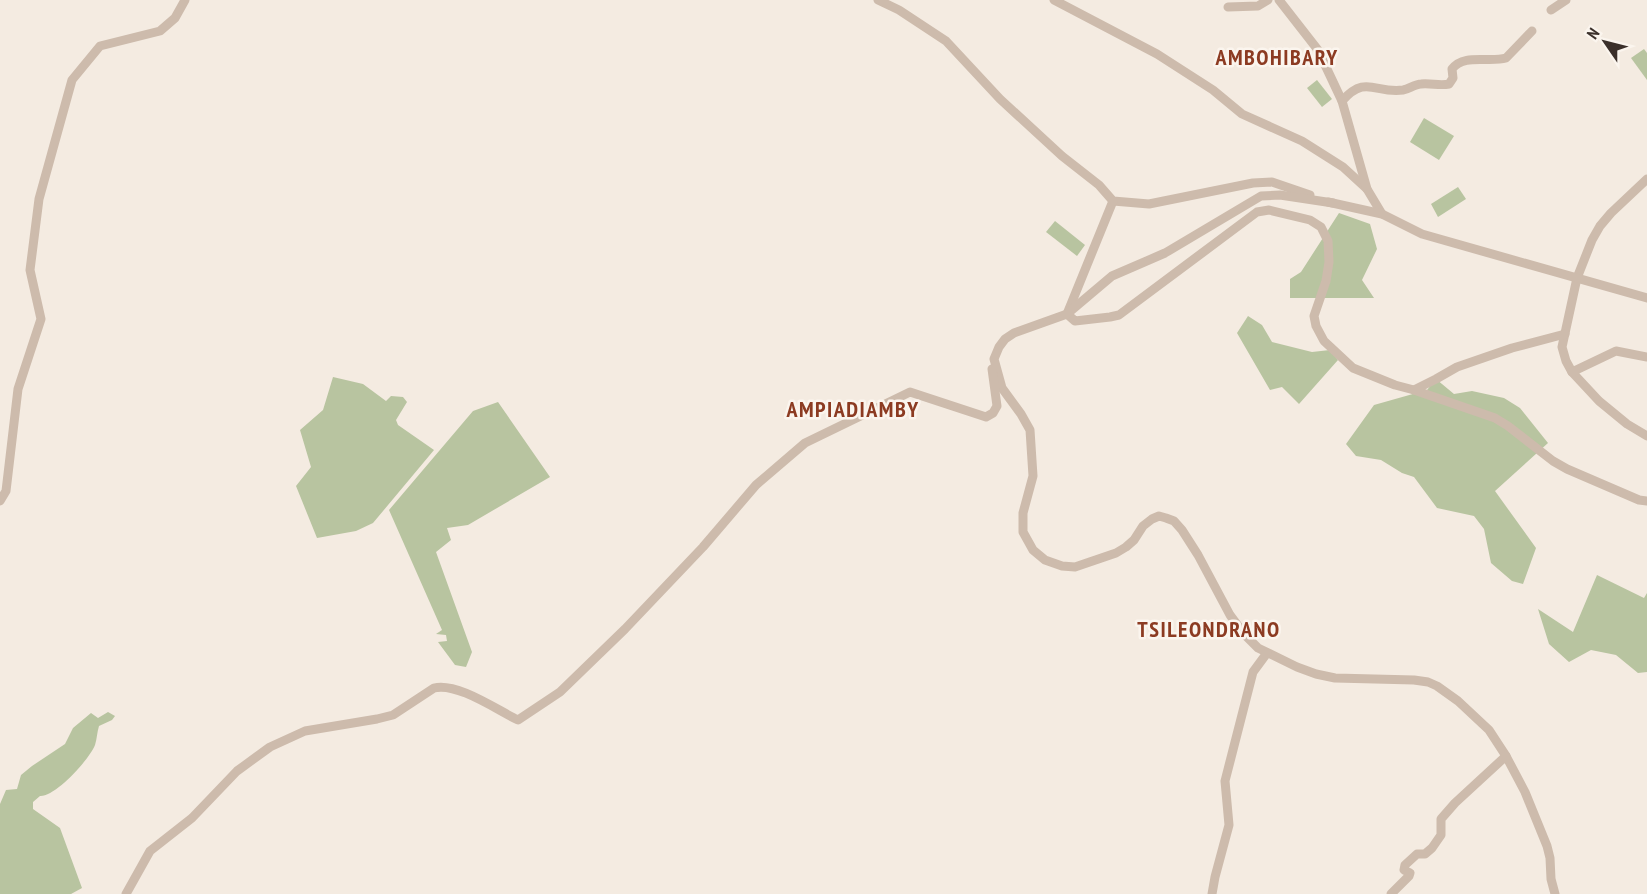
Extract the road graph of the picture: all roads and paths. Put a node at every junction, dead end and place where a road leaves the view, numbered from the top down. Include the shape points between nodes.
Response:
1 (185, 0) edge
2 (878, 0) edge
3 (1054, 0) edge
4 (1268, 0) edge
5 (1279, 0) edge
6 (1566, 0) edge
7 (1228, 7) dead end
8 (1551, 10) dead end
9 (1532, 31) dead end
10 (1342, 101) junction
11 (1647, 179) edge
12 (1367, 189) junction
13 (1113, 201) junction
14 (1333, 203) junction
15 (1382, 214) junction
16 (1576, 278) junction
17 (1647, 298) edge
18 (1067, 314) junction
19 (1564, 334) junction
20 (1647, 357) edge
21 (994, 359) junction
22 (1572, 372) junction
23 (1414, 390) junction
24 (1647, 436) edge
25 (0, 501) edge
26 (1647, 501) edge
27 (1267, 653) junction
28 (1506, 756) junction
29 (126, 894) edge
30 (1212, 894) edge
31 (1391, 894) edge
32 (1556, 894) edge

1 - 25 street via 175,18 160,31 100,46 72,80 39,199 30,270 41,319 18,389 6,491
2 - 13 street via 946,41 1000,99
3 - 12 street via 1157,54 1242,114 1302,141 1343,166
4 - 7 street via 1258,6
5 - 10 street via 1318,50
6 - 8 street
9 - 10 street via 1506,58 1455,65 1449,84 1418,84 1404,90 1364,86
10 - 12 street
11 - 16 street via 1600,226
12 - 15 street
13 - 14 street via 1149,204 1272,182
13 - 18 street
14 - 15 street
14 - 18 street via 1261,196 1165,253 1112,276
15 - 16 street via 1422,234
16 - 17 street
16 - 19 street
18 - 21 street via 1014,333 999,346
18 - 23 street via 1075,321 1119,315 1257,212 1269,210 1310,220 1322,227 1328,241 1326,281 1314,316 1324,341 1353,368
19 - 22 street via 1562,347
19 - 23 street via 1457,367
20 - 22 street via 1616,351
21 - 27 street via 1002,388 1030,430 1033,476 1023,513 1023,532 1033,550 1045,560 1075,567 1126,547 1152,519 1159,516 1174,521 1198,555 1230,615 1244,634
21 - 29 street via 997,406 993,414 986,417 910,392 805,443 756,485 703,548 568,685 518,720 456,689 440,686 393,715 305,731 270,747 237,771 192,818 150,851
22 - 24 street via 1599,401
23 - 26 street via 1495,418 1567,469
27 - 28 street via 1335,678 1428,682 1458,701 1489,730
27 - 30 street via 1253,672 1225,781 1229,825
28 - 31 street via 1441,819 1441,835 1425,854 1405,865 1409,876
28 - 32 street via 1547,846

